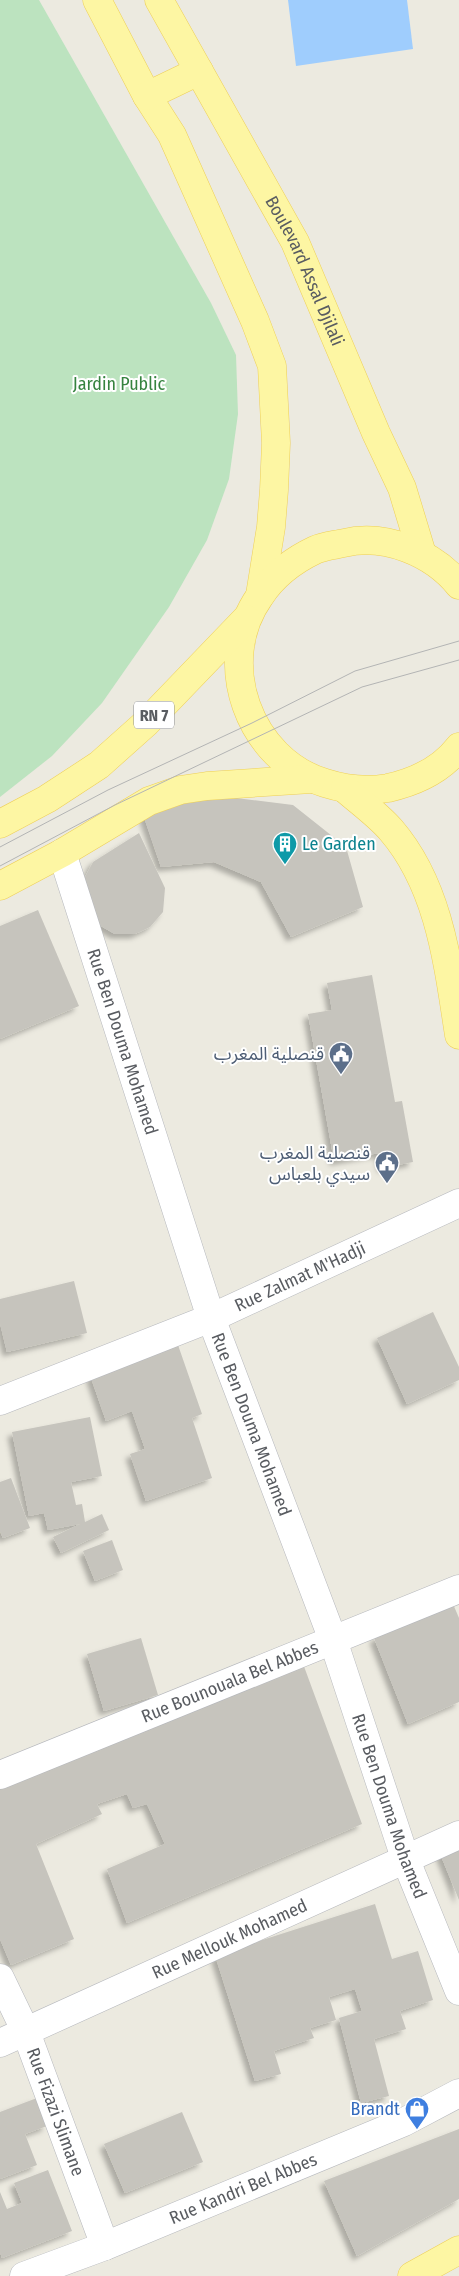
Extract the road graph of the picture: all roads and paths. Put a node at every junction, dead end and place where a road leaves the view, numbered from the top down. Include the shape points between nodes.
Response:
1 (97, 0) edge
2 (159, 0) edge
3 (198, 71) junction
4 (146, 96) junction
5 (422, 554) junction
6 (459, 585) edge
7 (254, 606) junction
8 (459, 747) edge
9 (311, 779) junction
10 (345, 789) junction
11 (0, 824) edge
12 (62, 853) junction
13 (0, 886) edge
14 (459, 1035) edge
15 (459, 1203) edge
16 (211, 1318) junction
17 (0, 1402) edge
18 (459, 1589) edge
19 (333, 1640) junction
20 (0, 1775) edge
21 (459, 1835) edge
22 (404, 1858) junction
23 (0, 1978) edge
24 (459, 1991) edge
25 (26, 2032) junction
26 (0, 2043) edge
27 (459, 2094) edge
28 (105, 2246) junction
29 (459, 2250) edge
30 (24, 2276) edge
31 (412, 2276) edge

1 - 4 main road
2 - 3 main road, Boulevard Assal Djilali
3 - 4 main road
3 - 5 main road, Boulevard Assal Djilali via 295,242 402,488
4 - 7 main road via 172,135 272,366 276,443 271,527
5 - 6 main road via 450,574
5 - 7 main road via 387,542 351,541 316,550 284,569
7 - 9 main road via 240,642 238,669 242,697 252,722 274,753
7 - 11 main road, RN 7 via 146,722 99,766
8 - 10 main road via 430,772 403,785 374,790
9 - 10 main road
9 - 12 main road via 180,790 149,801
10 - 14 main road via 391,830 421,876 445,947
12 - 13 main road
12 - 16 street, Rue Ben Douma Mohamed
15 - 16 street, Rue Zalmat M'Hadji
16 - 17 street, Rue Zalmat M'Hadji
16 - 19 street, Rue Ben Douma Mohamed
18 - 19 street, Rue Bounouala Bel Abbes
19 - 20 street, Rue Bounouala Bel Abbes
19 - 22 street, Rue Ben Douma Mohamed
21 - 22 street, Rue Mellouk Mohamed
22 - 24 street, Rue Ben Douma Mohamed
22 - 25 street, Rue Mellouk Mohamed
23 - 25 street, Rue Fizazi Slimane
25 - 26 street, Rue Mellouk Mohamed
25 - 28 street, Rue Fizazi Slimane
27 - 28 street, Rue Kandri Bel Abbes via 404,2122
28 - 30 street, Rue Kandri Bel Abbes
29 - 31 main road

